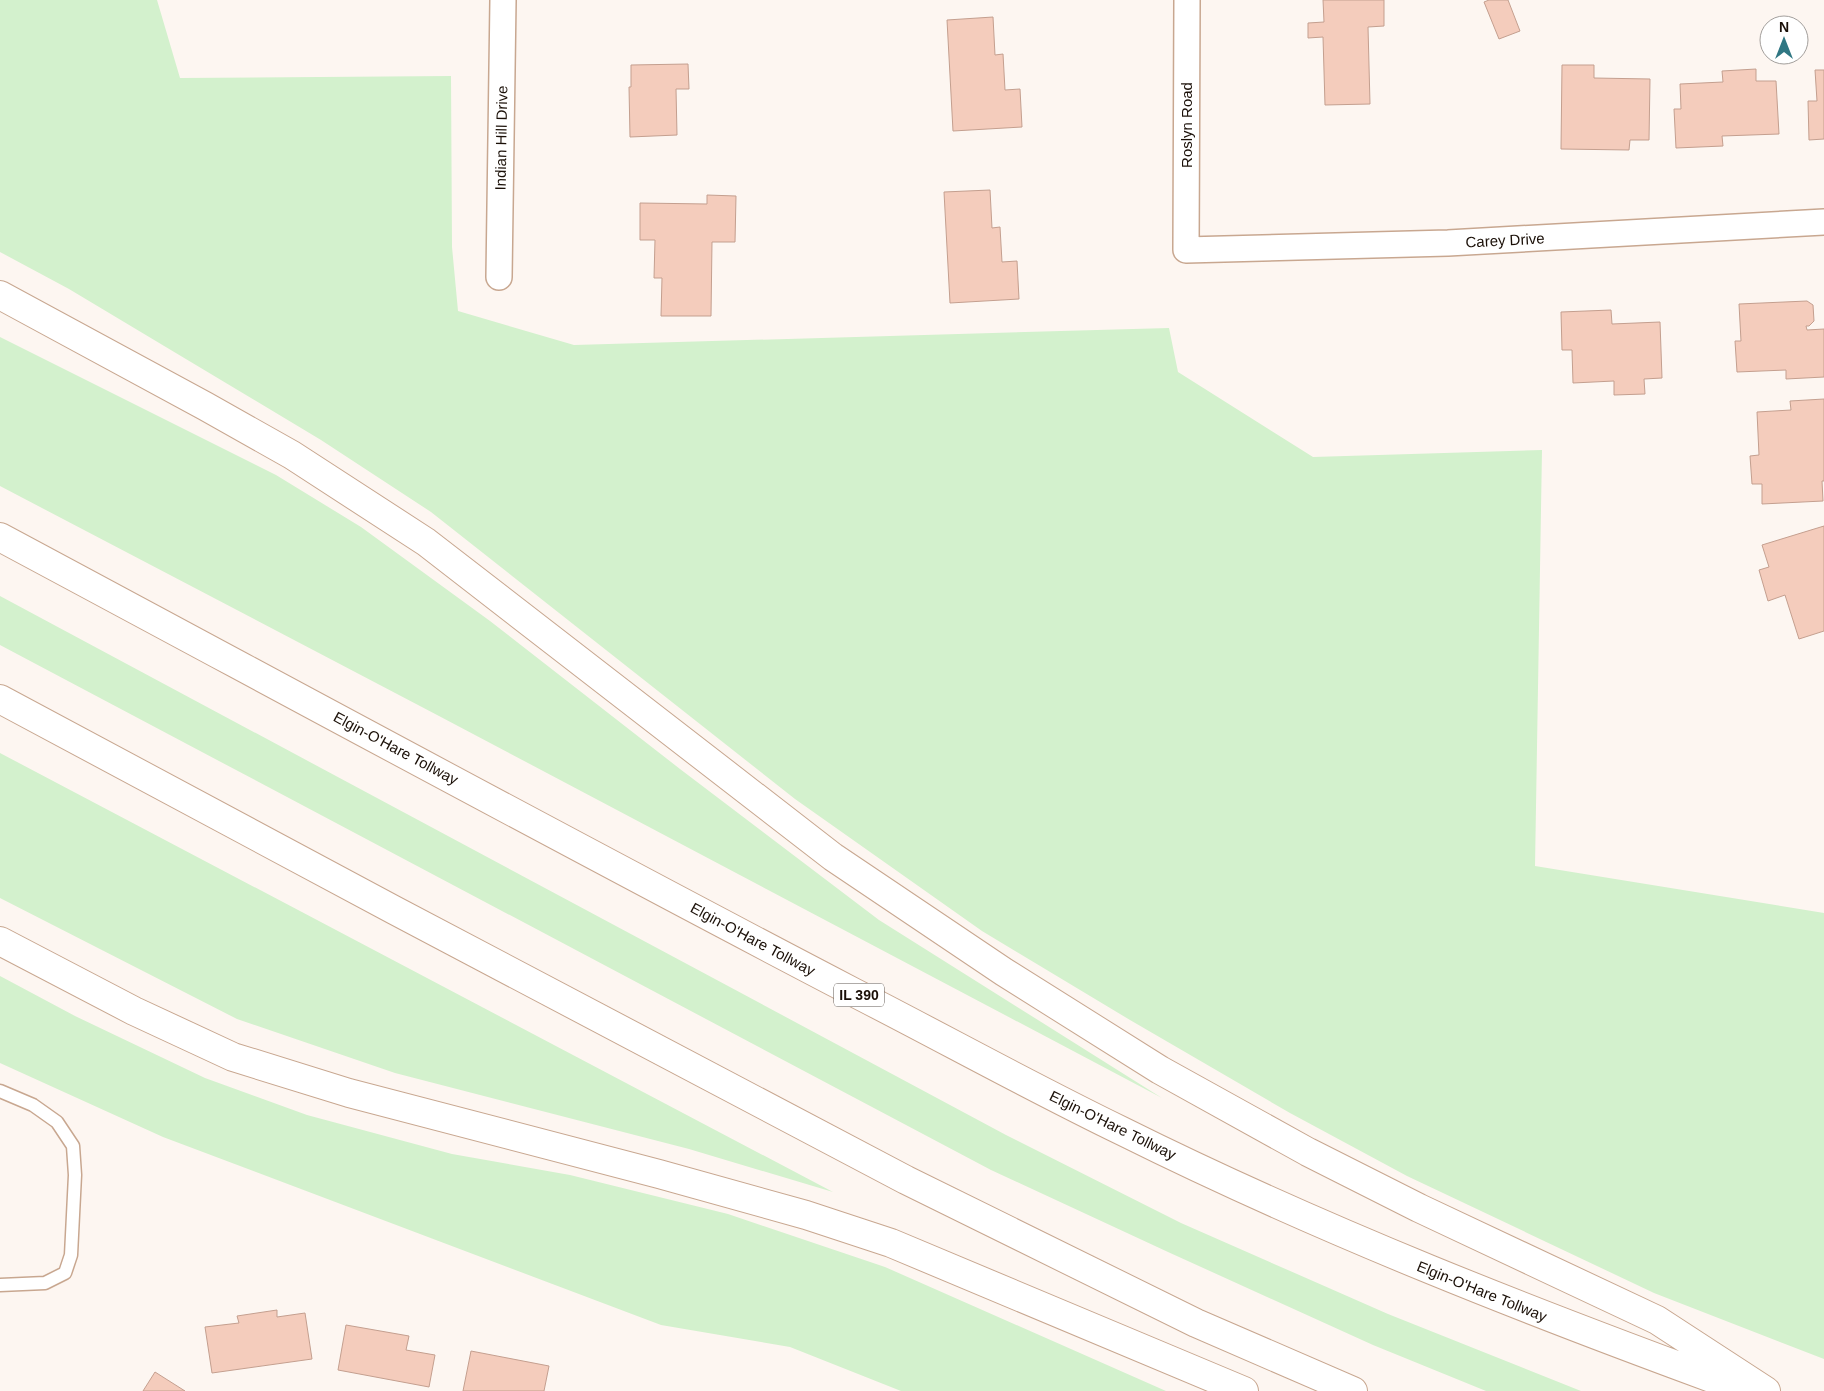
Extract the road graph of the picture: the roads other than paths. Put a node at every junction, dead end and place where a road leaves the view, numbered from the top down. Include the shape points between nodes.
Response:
1 (503, 0) edge
2 (1187, 0) edge
3 (1824, 222) edge
4 (1186, 250) joint
5 (500, 277) dead end
6 (0, 295) edge
7 (0, 537) edge
8 (0, 700) edge
9 (0, 941) edge
10 (0, 1091) edge
11 (0, 1286) edge
12 (1244, 1391) edge
13 (1353, 1391) edge
14 (1747, 1391) edge
15 (1766, 1391) edge

1 - 5 street, Indian Hill Drive
2 - 4 street, Roslyn Road
3 - 4 street, Carey Drive via 1448,243
6 - 15 highway via 292,455 426,542 833,857 1004,972 1160,1070 1410,1204 1657,1320
7 - 14 highway, Elgin-O'Hare Tollway / IL 390 via 728,926 1121,1131 1261,1197 1416,1264
8 - 13 highway via 906,1180 1196,1323
9 - 12 highway via 233,1057 349,1093 660,1174 891,1243
10 - 11 lane via 34,1105 57,1122 73,1146 75,1175 71,1255 65,1273 45,1284

